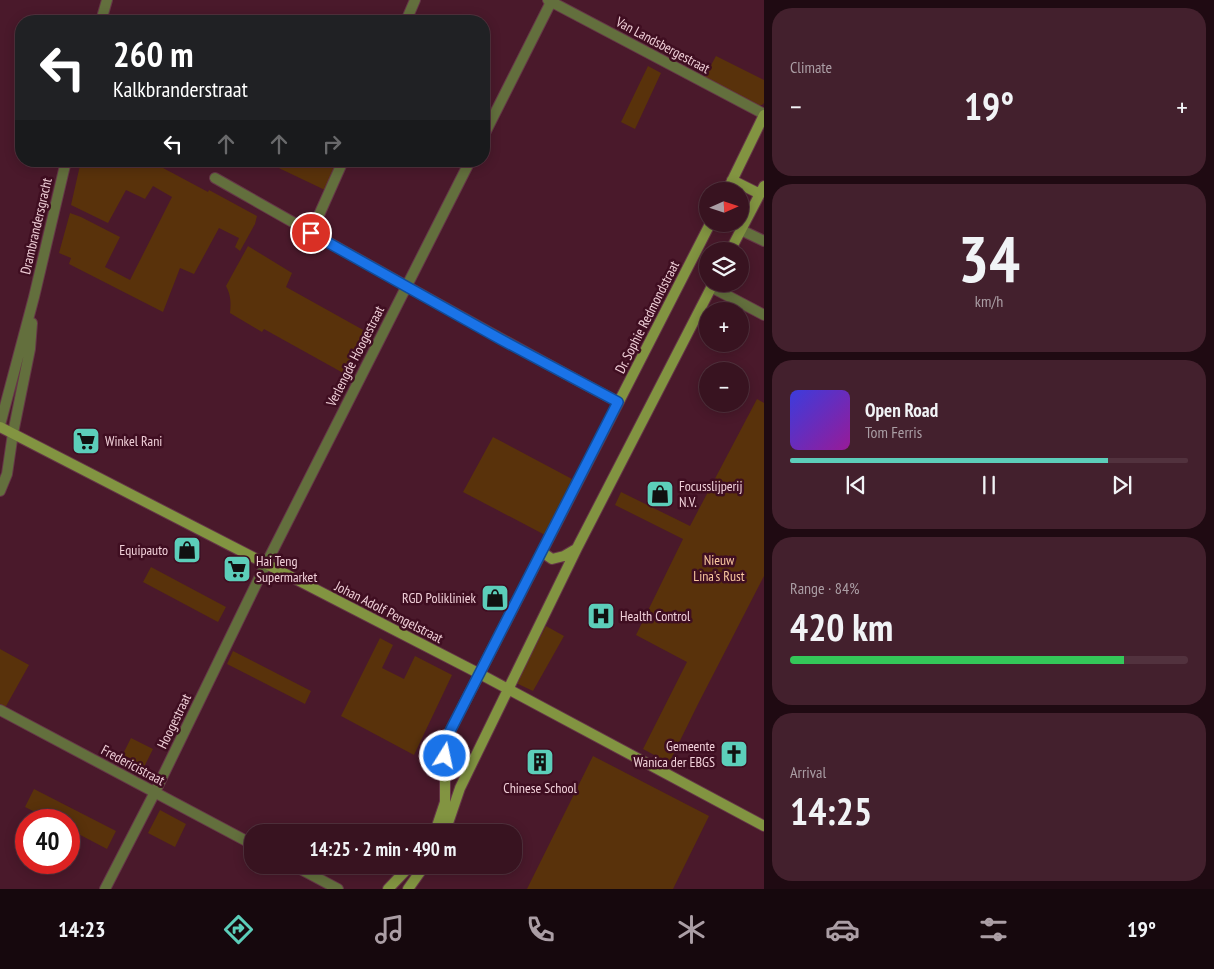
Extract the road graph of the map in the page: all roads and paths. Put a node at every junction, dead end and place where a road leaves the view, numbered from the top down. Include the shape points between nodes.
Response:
1 (107, 0) edge
2 (415, 0) edge
3 (551, 1) edge
4 (103, 15) edge
5 (409, 15) edge
6 (764, 114) edge
7 (490, 122) edge
8 (65, 167) edge
9 (340, 167) edge
10 (467, 167) edge
11 (215, 178) dead end
12 (732, 180) joint
13 (762, 190) edge
14 (750, 213) edge
15 (706, 232) edge
16 (745, 232) edge
17 (311, 233) junction
18 (764, 241) edge
19 (406, 286) junction
20 (709, 292) edge
21 (723, 292) edge
22 (34, 297) junction
23 (764, 315) edge
24 (618, 402) junction
25 (0, 426) edge
26 (12, 433) junction
27 (0, 491) edge
28 (577, 548) junction
29 (542, 552) junction
30 (266, 564) junction
31 (480, 674) junction
32 (508, 690) junction
33 (0, 710) edge
34 (155, 792) junction
35 (438, 824) edge
36 (449, 824) edge
37 (764, 826) edge
38 (244, 840) edge
39 (310, 874) edge
40 (402, 874) edge
41 (414, 874) edge
42 (418, 874) edge
43 (416, 877) junction
44 (105, 889) edge
45 (338, 889) edge
46 (388, 889) edge
47 (408, 889) edge

1 - 4 street
2 - 5 street
3 - 6 street, Van Landsbergestraat
3 - 7 street
6 - 12 street
8 - 22 street, Drambrandersgracht
9 - 17 street
10 - 19 street, Verlengde Hoogestraat
11 - 17 street
12 - 13 street
13 - 14 street
15 - 24 street, Dr. Sophie Redmondstraat
16 - 18 street
17 - 19 street
19 - 24 street
19 - 30 street, Verlengde Hoogestraat
20 - 28 street
21 - 23 street
22 - 25 street, Drambrandersgracht
22 - 26 street, Drambrandersgracht via 30,349
24 - 29 street, Dr. Sophie Redmondstraat
25 - 26 street, Johan Adolf Pengelstraat
26 - 27 street, Drambrandersgracht via 7,474
26 - 30 street, Johan Adolf Pengelstraat
28 - 29 street via 552,559
28 - 32 street
29 - 31 street, Dr. Sophie Redmondstraat
30 - 31 street, Johan Adolf Pengelstraat
30 - 34 street, Hoogestraat
31 - 32 street, Johan Adolf Pengelstraat
31 - 35 street, Dr. Sophie Redmondstraat via 445,741 445,802
32 - 36 street via 460,788
32 - 37 street, Johan Adolf Pengelstraat
33 - 34 street, Fredericistraat
34 - 38 street, Fredericistraat
34 - 44 street, Hoogestraat
39 - 45 street
40 - 46 street
41 - 43 street
42 - 43 street
43 - 47 street

